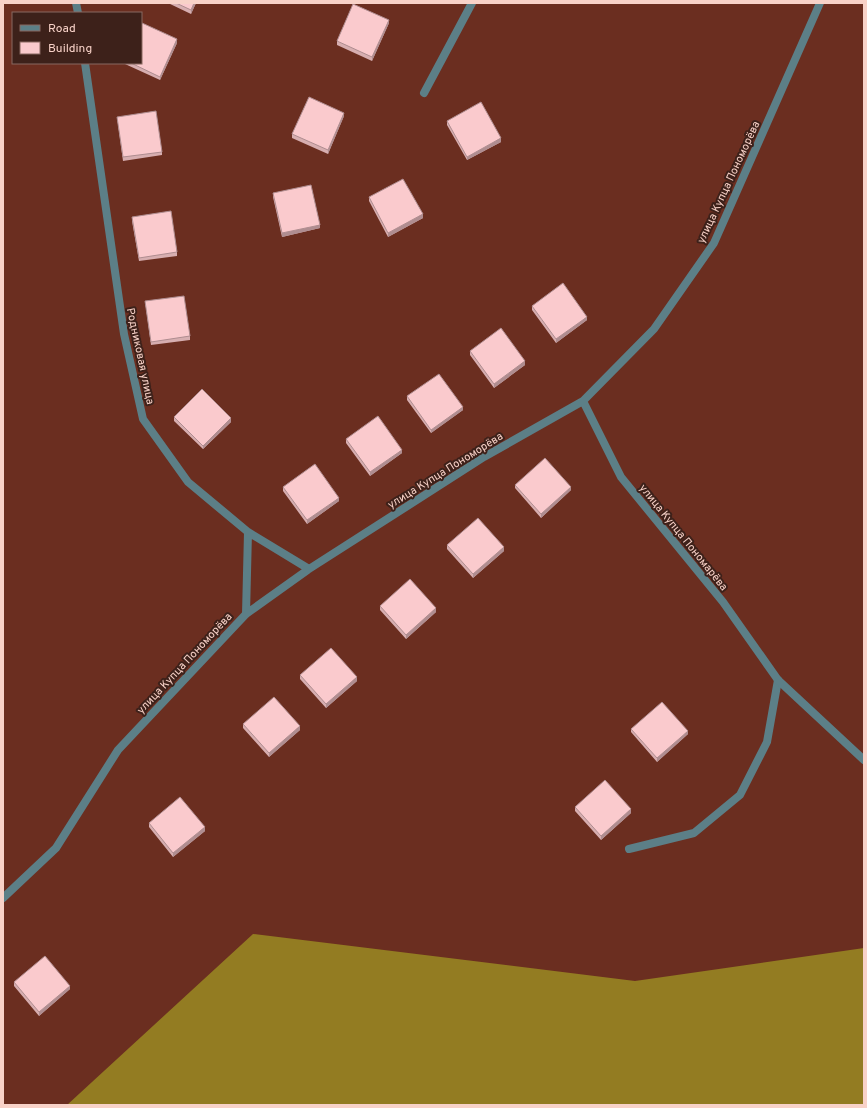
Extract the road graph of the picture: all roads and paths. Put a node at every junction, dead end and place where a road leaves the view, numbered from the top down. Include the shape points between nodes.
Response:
1 (472, 3) edge
2 (820, 3) edge
3 (85, 64) edge
4 (424, 93) dead end
5 (583, 400) junction
6 (248, 532) junction
7 (309, 569) junction
8 (246, 614) junction
9 (778, 680) junction
10 (864, 760) edge
11 (628, 849) dead end
12 (3, 898) edge

1 - 4 street
2 - 5 street, улица Купца Пономорёва via 714,243 654,329
3 - 6 street, Родниковая улица via 124,334 143,419 188,482
5 - 7 street, улица Купца Пономорёва via 484,456
5 - 9 street, улица Купца Пономарёва via 621,477 723,602
6 - 7 street, Родниковая улица
6 - 8 street
7 - 8 street, улица Купца Пономорёва
8 - 12 street, улица Купца Пономорёва via 118,750 56,848
9 - 10 street, улица Купца Пономарёва
9 - 11 street via 767,742 740,795 694,833

